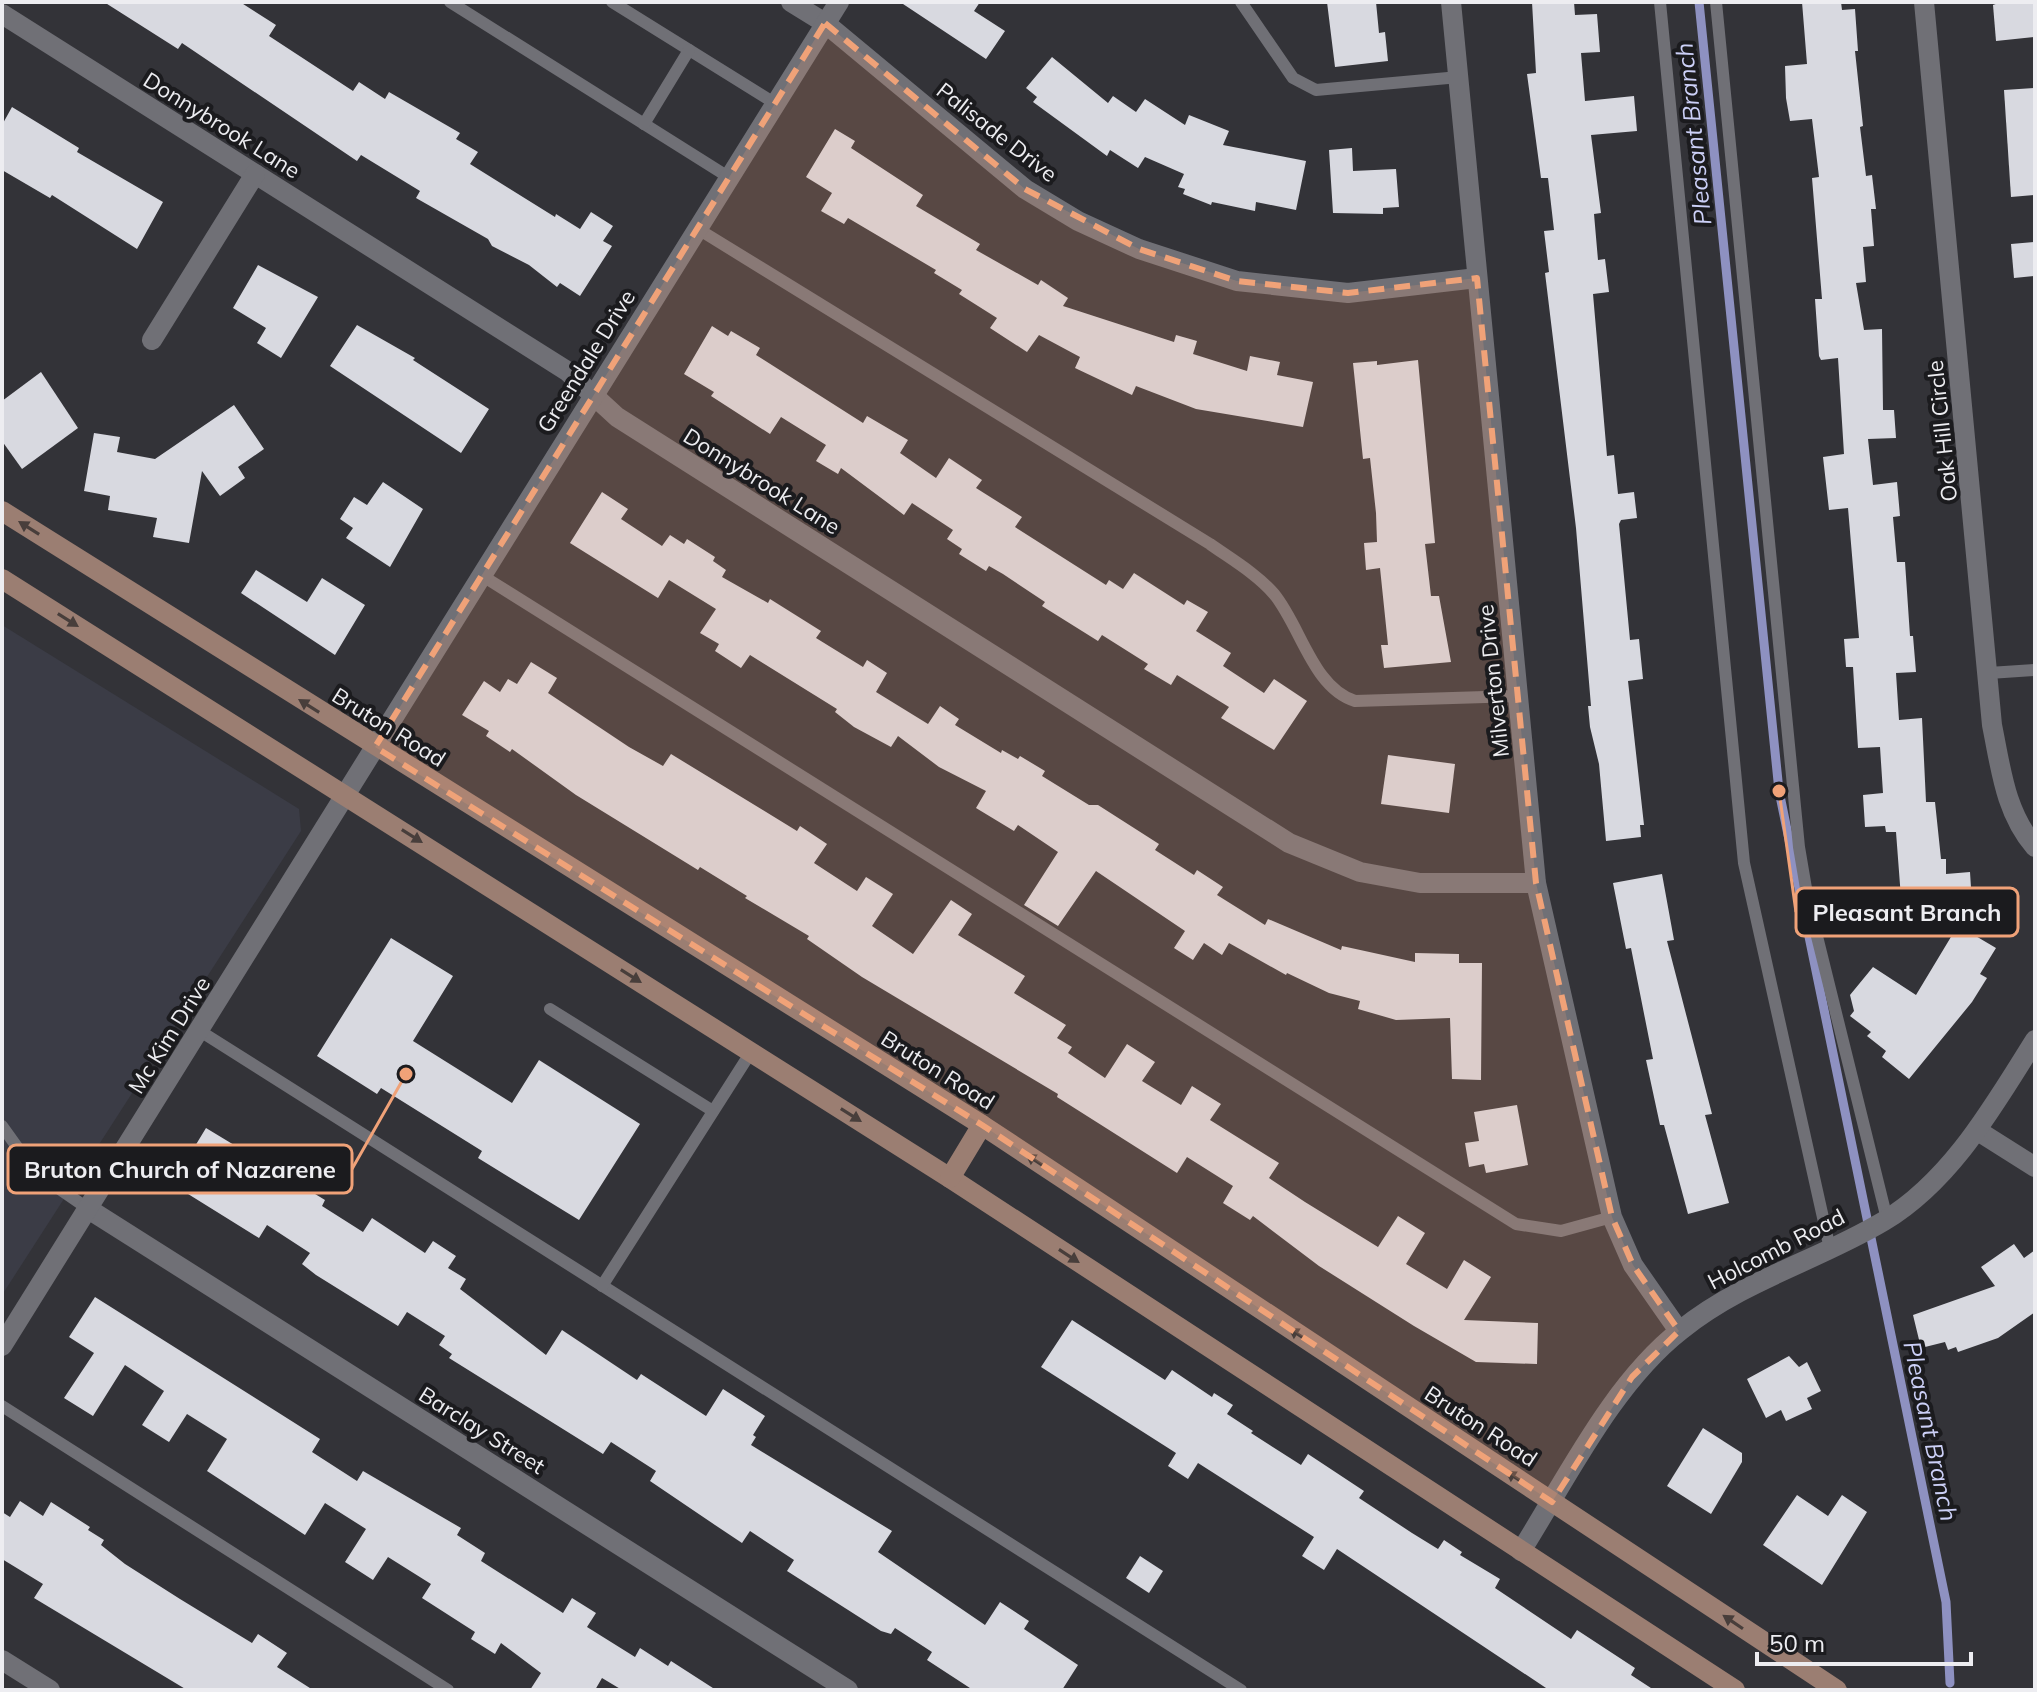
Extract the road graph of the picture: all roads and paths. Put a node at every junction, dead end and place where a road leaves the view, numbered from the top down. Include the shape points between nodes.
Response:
1 (450, 2) edge
2 (612, 2) edge
3 (791, 2) edge
4 (839, 2) edge
5 (1241, 2) edge
6 (1451, 2) edge
7 (1660, 2) edge
8 (1716, 2) edge
9 (1924, 2) edge
10 (2, 14) edge
11 (825, 23) junction
12 (689, 50) junction
13 (1459, 77) junction
14 (776, 104) junction
15 (644, 124) junction
16 (255, 174) junction
17 (730, 178) junction
18 (698, 229) junction
19 (1477, 278) junction
20 (152, 340) dead end
21 (594, 394) junction
22 (2, 511) edge
23 (481, 575) junction
24 (2, 579) edge
25 (2035, 670) edge
26 (1989, 673) junction
27 (1518, 696) junction
28 (375, 747) junction
29 (346, 794) junction
30 (2035, 847) edge
31 (1536, 883) junction
32 (550, 1009) dead end
33 (200, 1031) junction
34 (2035, 1040) edge
35 (751, 1052) junction
36 (713, 1111) junction
37 (982, 1125) junction
38 (2, 1126) edge
39 (1978, 1131) junction
40 (2035, 1167) edge
41 (950, 1178) junction
42 (90, 1210) junction
43 (1612, 1217) junction
44 (1887, 1219) junction
45 (1839, 1245) junction
46 (602, 1286) junction
47 (1679, 1331) junction
48 (2, 1346) edge
49 (2, 1406) edge
50 (1552, 1502) junction
51 (1521, 1551) junction
52 (2, 1660) edge
53 (1825, 1687) edge
54 (50, 1690) edge
55 (448, 1690) edge
56 (848, 1690) edge
57 (1241, 1690) edge
58 (1735, 1690) edge

1 - 15 lane
2 - 12 lane
3 - 11 street, Palisade Drive
4 - 11 street, Greendale Drive
5 - 13 lane via 1293,78 1316,90
6 - 13 street, Milverton Drive
7 - 45 lane via 1744,863
8 - 44 lane via 1799,847
9 - 26 street, Oak Hill Circle
10 - 16 street, Donnybrook Lane
11 - 14 street, Greendale Drive
11 - 19 street, Palisade Drive via 1025,189 1139,249 1237,281 1348,293
12 - 14 lane
12 - 15 lane
13 - 19 street, Milverton Drive
14 - 17 street, Greendale Drive
15 - 17 lane
16 - 20 street
16 - 21 street, Donnybrook Lane via 567,371
17 - 18 street, Greendale Drive
18 - 21 street, Greendale Drive
18 - 27 lane via 1210,544 1271,591 1327,685 1339,696 1355,701
19 - 27 street, Milverton Drive
21 - 23 street, Greendale Drive
21 - 31 street, Donnybrook Lane via 617,417 1289,843 1360,872 1420,883
28 -> 22 main road, Bruton Road
23 - 28 street, Greendale Drive
23 - 43 lane via 1516,1224 1561,1231
24 -> 29 main road
25 - 26 lane
26 - 30 street, Oak Hill Circle via 1992,725 2006,796
27 - 31 street, Milverton Drive
28 - 29 street, Mc Kim Drive
28 - 37 main road, Bruton Road
29 - 33 street, Mc Kim Drive
29 -> 35 main road
31 - 43 street, Milverton Drive
32 - 36 lane
33 - 42 street, Mc Kim Drive
33 - 46 lane
34 - 39 street, Holcomb Road
35 - 36 lane
35 -> 41 main road
36 - 46 lane
37 - 41 main road
50 -> 37 main road, Bruton Road
38 - 42 lane via 35,1172
39 - 40 street
39 - 44 street, Holcomb Road via 1937,1177
41 -> 51 main road
42 - 48 street, Mc Kim Drive
42 - 56 street, Barclay Street
43 - 47 street, Milverton Drive via 1633,1265
44 - 45 street, Holcomb Road
45 - 47 street, Holcomb Road via 1733,1293
46 - 57 lane
47 - 50 street, Holcomb Road via 1632,1377
49 - 55 lane
50 - 51 street, Holcomb Road
53 -> 50 main road, Bruton Road
51 - 58 main road
52 - 54 street

